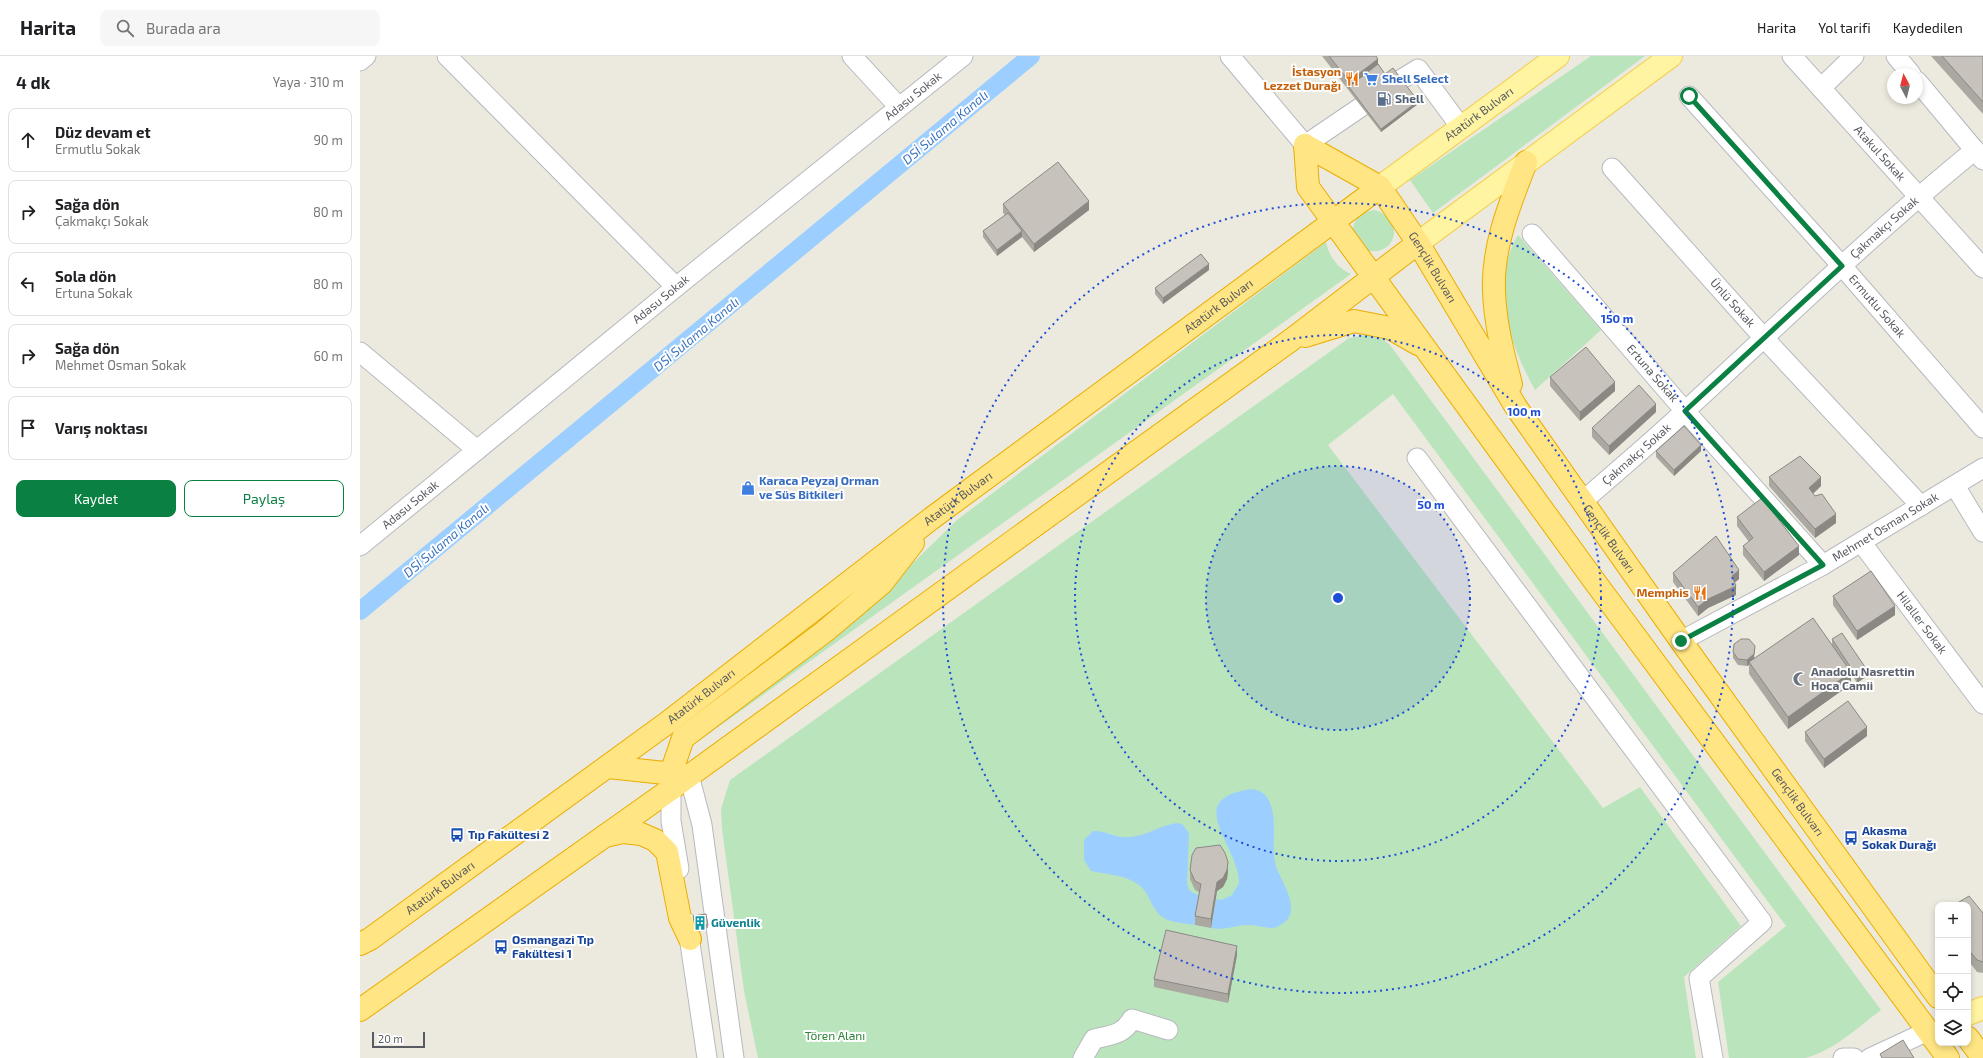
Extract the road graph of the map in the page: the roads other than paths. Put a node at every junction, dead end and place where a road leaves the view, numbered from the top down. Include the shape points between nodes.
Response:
1 (366, 56) edge
2 (447, 56) edge
3 (852, 56) edge
4 (963, 56) edge
5 (1230, 56) edge
6 (1558, 56) edge
7 (1671, 56) edge
8 (1792, 56) edge
9 (1854, 56) edge
10 (1896, 56) edge
11 (360, 61) edge
12 (1906, 68) edge
13 (1400, 80) edge
14 (1821, 88) junction
15 (1923, 88) edge
16 (1689, 96) dead end
17 (899, 107) junction
18 (1361, 107) edge
19 (1460, 126) junction
20 (1305, 145) junction
21 (1979, 155) edge
22 (1526, 162) junction
23 (1612, 168) dead end
24 (1380, 187) junction
25 (1919, 196) junction
26 (1334, 222) junction
27 (1532, 234) dead end
28 (1418, 243) junction
29 (1842, 266) junction
30 (1983, 268) edge
31 (1372, 277) junction
32 (676, 287) junction
33 (1763, 337) junction
34 (1291, 340) junction
35 (1426, 348) junction
36 (360, 352) edge
37 (1516, 407) junction
38 (1685, 411) junction
39 (1983, 428) edge
40 (477, 450) junction
41 (1417, 458) dead end
42 (1983, 468) edge
43 (1954, 486) junction
44 (1583, 501) junction
45 (1921, 506) junction
46 (932, 518) junction
47 (1983, 532) edge
48 (1861, 542) junction
49 (360, 546) edge
50 (1823, 565) junction
51 (1681, 641) junction
52 (1983, 704) edge
53 (608, 767) junction
54 (677, 779) junction
55 (604, 837) junction
56 (690, 940) junction
57 (360, 944) edge
58 (1935, 993) edge
59 (1983, 1008) edge
60 (360, 1010) edge
61 (1971, 1013) edge
62 (1933, 1029) edge
63 (1168, 1030) dead end
64 (707, 1058) edge
65 (734, 1058) edge
66 (1083, 1058) edge
67 (1713, 1058) edge
68 (1844, 1058) edge
69 (1854, 1058) edge
70 (1870, 1058) edge
71 (1948, 1058) edge

1 - 11 street
2 - 32 street
3 - 17 street
4 - 17 street, Adasu Sokak
5 - 20 street
6 - 19 main road, Atatürk Bulvarı
7 - 22 main road
8 - 14 street, Atakul Sokak
9 - 14 street
10 - 12 street
13 - 19 street via 1418,68
14 - 25 street, Atakul Sokak
15 - 21 street
16 - 29 street, Ermutlu Sokak
17 - 32 street, Adasu Sokak
18 - 20 street
19 - 24 main road, Atatürk Bulvarı
20 - 24 highway
20 - 26 highway via 1308,188
21 - 25 street, Çakmakçı Sokak
22 - 28 main road
22 - 37 highway via 1507,209 1496,261 1494,290 1496,322
23 - 33 street, Ünlü Sokak
24 - 26 highway, Atatürk Bulvarı
24 - 28 highway, Gençlik Bulvarı
25 - 29 street, Çakmakçı Sokak
25 - 30 street, Atakul Sokak
26 - 31 highway
26 - 46 highway, Atatürk Bulvarı
27 - 38 street, Ertuna Sokak
28 - 31 highway
28 - 37 highway, Gençlik Bulvarı
29 - 33 street, Çakmakçı Sokak
29 - 39 street, Ermutlu Sokak
31 - 34 highway
31 - 35 highway
32 - 40 street, Adasu Sokak
33 - 38 street, Çakmakçı Sokak
33 - 45 street, Ünlü Sokak
34 - 35 highway via 1354,321 1390,328
34 - 54 highway
35 - 62 highway via 1599,588
36 - 40 street
37 - 44 highway, Gençlik Bulvarı
38 - 44 street, Çakmakçı Sokak
38 - 50 street, Ertuna Sokak
40 - 49 street, Adasu Sokak
41 - 67 street via 1762,922 1699,978
42 - 43 street, Mehmet Osman Sokak
43 - 45 street, Mehmet Osman Sokak
43 - 47 street
44 - 51 highway, Gençlik Bulvarı
45 - 48 street, Mehmet Osman Sokak
46 - 53 highway, Atatürk Bulvarı
46 - 54 highway via 882,582 824,632 683,738
48 - 50 street, Mehmet Osman Sokak
48 - 52 street, Hilaller Sokak
50 - 51 street, Mehmet Osman Sokak
51 - 58 highway, Gençlik Bulvarı
53 - 54 highway
53 - 57 highway, Atatürk Bulvarı
54 - 55 highway
54 - 56 street via 671,821
54 - 65 street via 702,825
55 - 56 highway via 623,832 641,834 655,840 667,852 680,918
55 - 60 highway
56 - 64 street
59 - 61 main road
62 - 70 street
62 - 71 highway
63 - 66 street via 1132,1019 1127,1028 1116,1034 1094,1039
68 - 69 street

